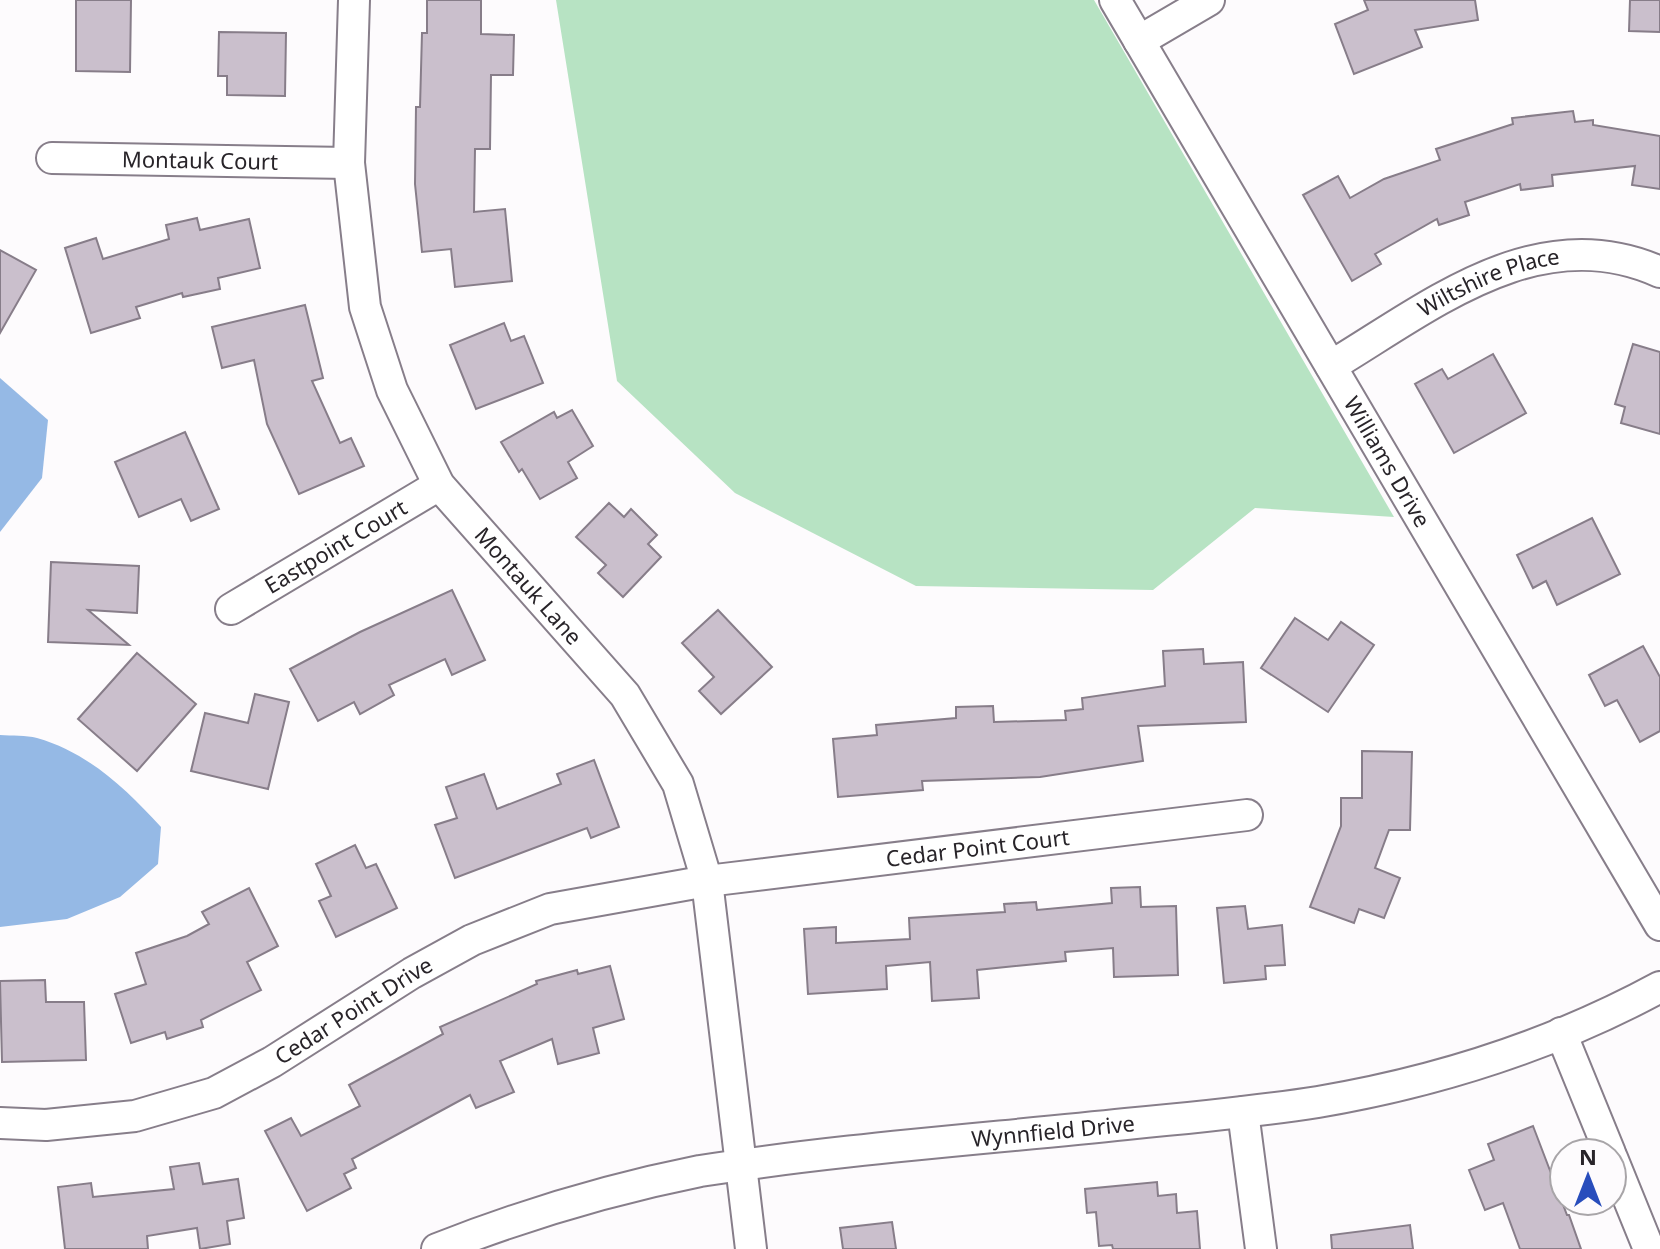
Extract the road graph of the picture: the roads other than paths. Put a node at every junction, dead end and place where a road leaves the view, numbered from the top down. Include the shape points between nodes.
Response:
1 (354, 0) edge
2 (1115, 0) edge
3 (1209, 0) edge
4 (1139, 41) junction
5 (52, 158) dead end
6 (349, 163) junction
7 (1660, 272) edge
8 (1331, 366) junction
9 (439, 485) junction
10 (231, 609) dead end
11 (1247, 815) dead end
12 (707, 881) junction
13 (1660, 925) edge
14 (1660, 987) edge
15 (1561, 1033) junction
16 (1243, 1112) junction
17 (0, 1123) edge
18 (1604, 1137) edge
19 (741, 1164) junction
20 (1628, 1197) edge
21 (437, 1249) edge
22 (751, 1249) edge
23 (1261, 1249) edge
24 (1649, 1249) edge

1 - 6 street, Montauk Lane
2 - 4 street, Williams Drive
3 - 4 street
4 - 8 street, Williams Drive
5 - 6 street, Montauk Court
6 - 9 street, Montauk Lane via 365,307 392,390
7 - 8 street, Wiltshire Place via 1600,255 1520,262 1464,286
8 - 13 street, Williams Drive
9 - 10 street, Eastpoint Court
9 - 12 street, Montauk Lane via 625,695 678,784
11 - 12 street, Cedar Point Court
12 - 17 street, Cedar Point Drive via 550,909 472,940 214,1093 135,1116 46,1125
12 - 19 street, Montauk Lane
14 - 15 street, Wynnfield Drive
15 - 16 street, Wynnfield Drive via 1443,1074 1318,1102
15 - 18 street
16 - 19 street, Wynnfield Drive
16 - 23 street
19 - 21 street, Wynnfield Drive via 612,1190
19 - 22 street, Montauk Lane
20 - 24 street

